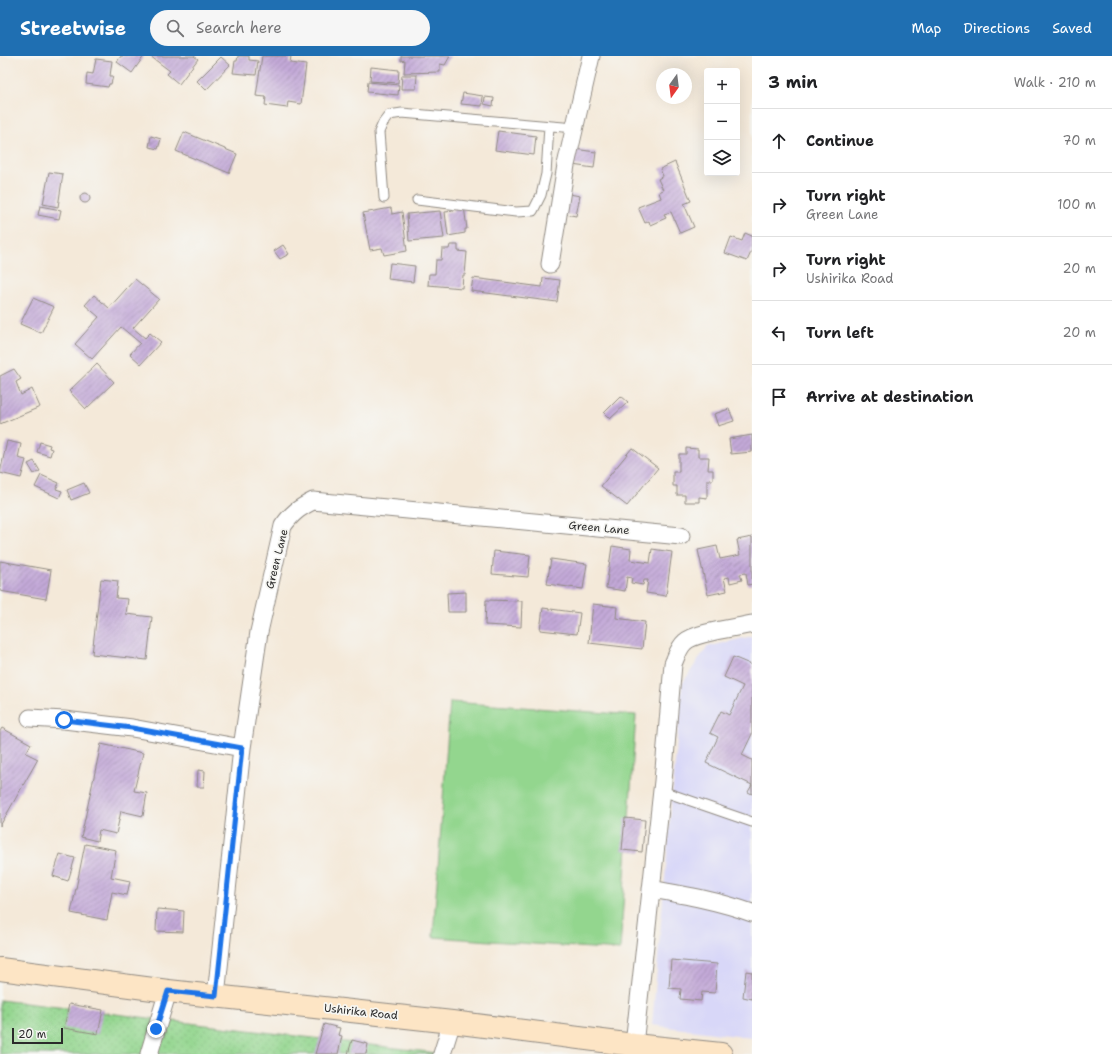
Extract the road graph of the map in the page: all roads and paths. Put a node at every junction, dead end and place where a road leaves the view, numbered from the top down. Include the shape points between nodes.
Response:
1 (592, 56) edge
2 (549, 126) junction
3 (575, 128) junction
4 (384, 198) dead end
5 (417, 200) dead end
6 (550, 264) dead end
7 (681, 536) dead end
8 (752, 624) edge
9 (30, 718) dead end
10 (242, 748) junction
11 (662, 791) junction
12 (752, 822) edge
13 (651, 889) junction
14 (752, 913) edge
15 (0, 969) edge
16 (168, 991) junction
17 (216, 996) junction
18 (452, 1022) junction
19 (634, 1045) junction
20 (149, 1054) edge
21 (442, 1054) edge
22 (721, 1054) edge

1 - 3 street
2 - 3 lane
2 - 4 lane via 402,113 389,115 379,132
2 - 5 lane via 546,174 541,195 533,211 516,212
3 - 6 street via 566,165
7 - 10 street, Green Lane via 313,501 291,515 284,526 260,632
8 - 11 street via 696,636 685,642 677,654 673,664
9 - 10 street via 132,728
10 - 17 street, Green Lane
11 - 12 lane
11 - 13 street
13 - 14 street via 704,899
13 - 19 street
15 - 16 street, Ushirika Road
16 - 17 street, Ushirika Road
16 - 20 street
17 - 18 street, Ushirika Road
18 - 19 street, Ushirika Road
18 - 21 street
19 - 22 street, Ushirika Road

